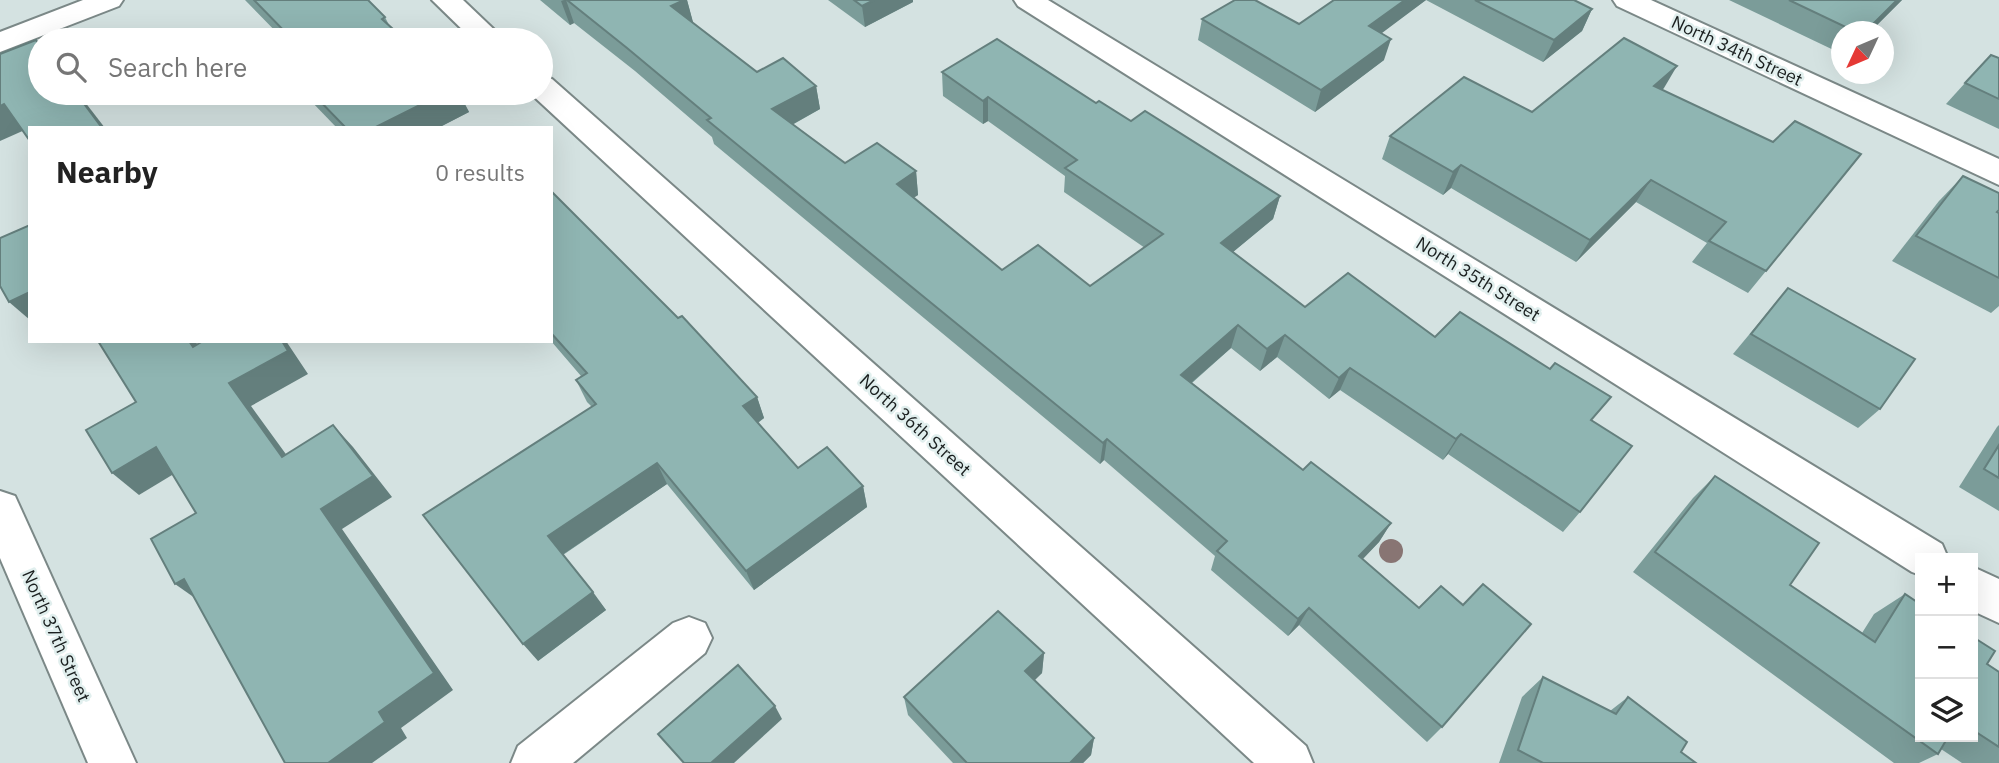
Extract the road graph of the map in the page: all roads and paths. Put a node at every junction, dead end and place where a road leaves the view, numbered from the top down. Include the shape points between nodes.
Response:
1 (109, 0) edge
2 (446, 0) edge
3 (1028, 0) edge
4 (1627, 0) edge
5 (38, 28) edge
6 (477, 28) edge
7 (28, 32) edge
8 (0, 43) edge
9 (553, 97) edge
10 (1999, 173) edge
11 (0, 509) edge
12 (1919, 553) edge
13 (1978, 590) edge
14 (1999, 603) edge
15 (689, 638) dead end
16 (112, 763) edge
17 (536, 763) edge
18 (1289, 763) edge

1 - 5 street
2 - 6 street
3 - 12 street, North 35th Street
4 - 10 street, North 34th Street
7 - 8 street
9 - 18 street, North 36th Street
11 - 16 street, North 37th Street
13 - 14 street
15 - 17 street

